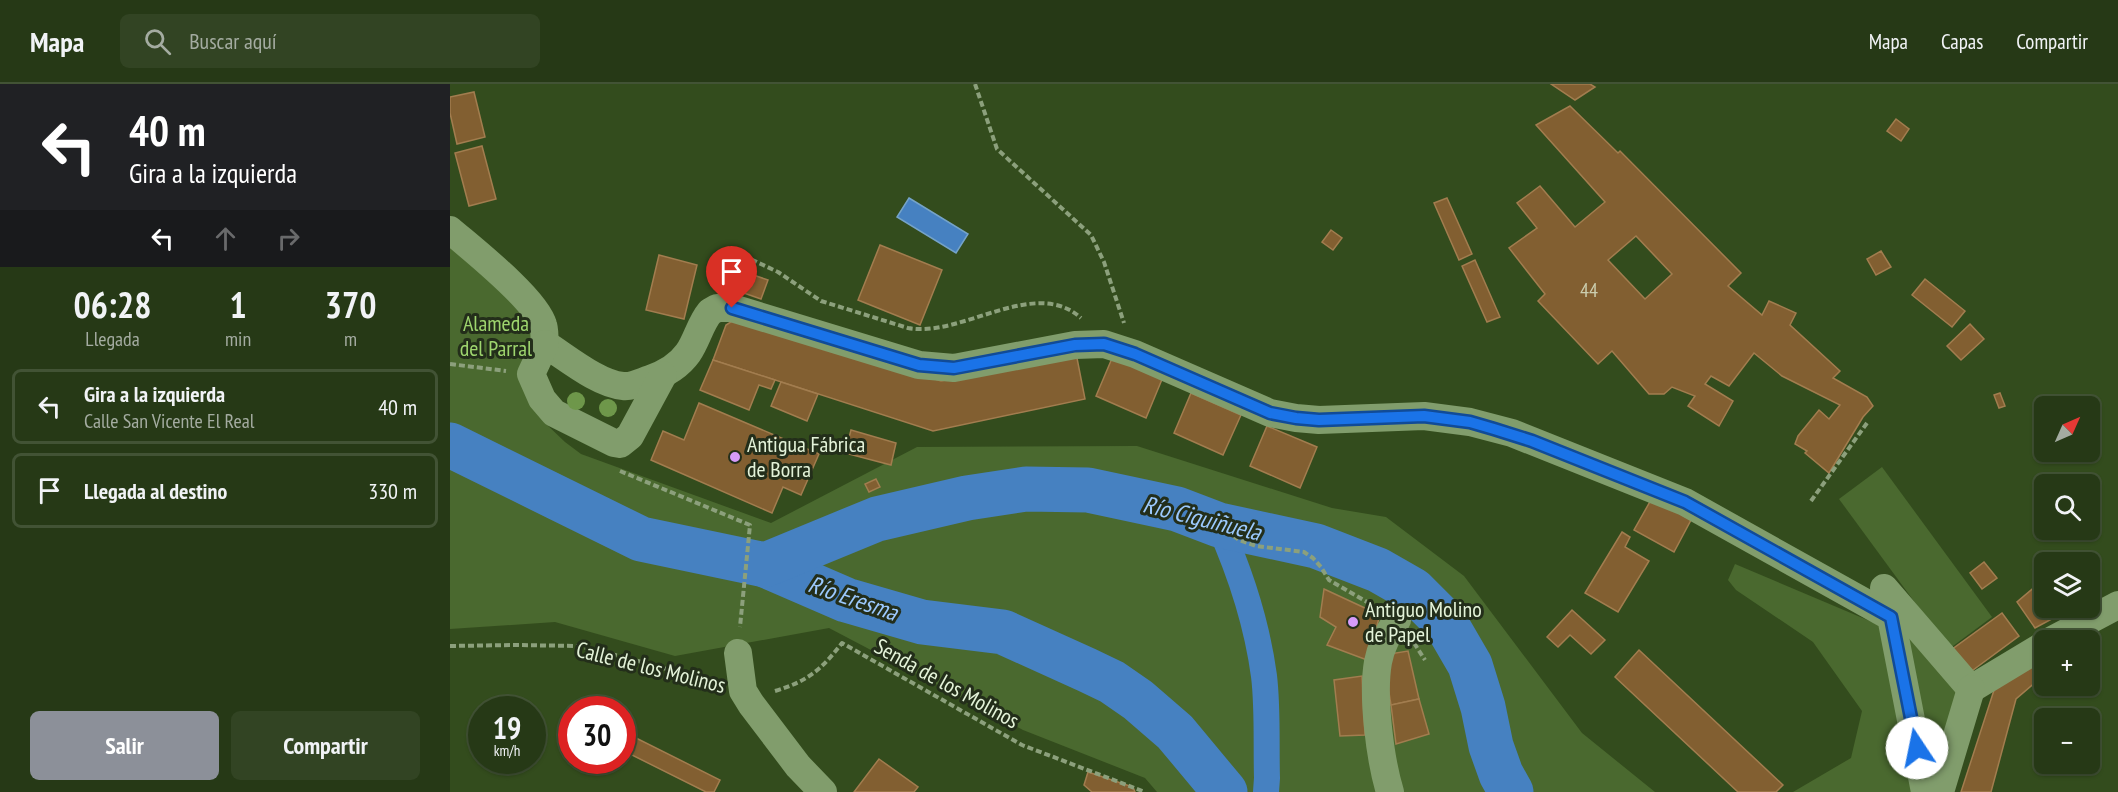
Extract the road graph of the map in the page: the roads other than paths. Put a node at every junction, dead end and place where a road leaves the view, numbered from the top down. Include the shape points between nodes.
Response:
1 (450, 231) edge
2 (545, 344) junction
3 (663, 375) junction
4 (1892, 604) junction
5 (2118, 605) edge
6 (1397, 620) dead end
7 (2071, 630) edge
8 (738, 645) road end
9 (2034, 651) edge
10 (1971, 689) junction
11 (823, 792) edge
12 (1390, 792) edge
13 (1925, 792) edge
14 (1940, 792) edge

1 - 2 street via 504,276 536,310
2 - 3 street via 614,384 633,385
2 - 3 street via 531,374 542,399 554,413 614,443 620,444 630,436
3 - 4 street via 687,354 710,312 717,308 744,311 935,368 954,368 1075,345 1104,344 1270,413 1319,420 1424,416 1470,422 1512,434 1685,502
4 - 10 street
4 - 13 street
5 - 7 street
6 - 12 street via 1387,634 1376,676 1378,722
8 - 11 street, Calle de los Molinos via 743,691 798,766
9 - 10 street
10 - 14 street

